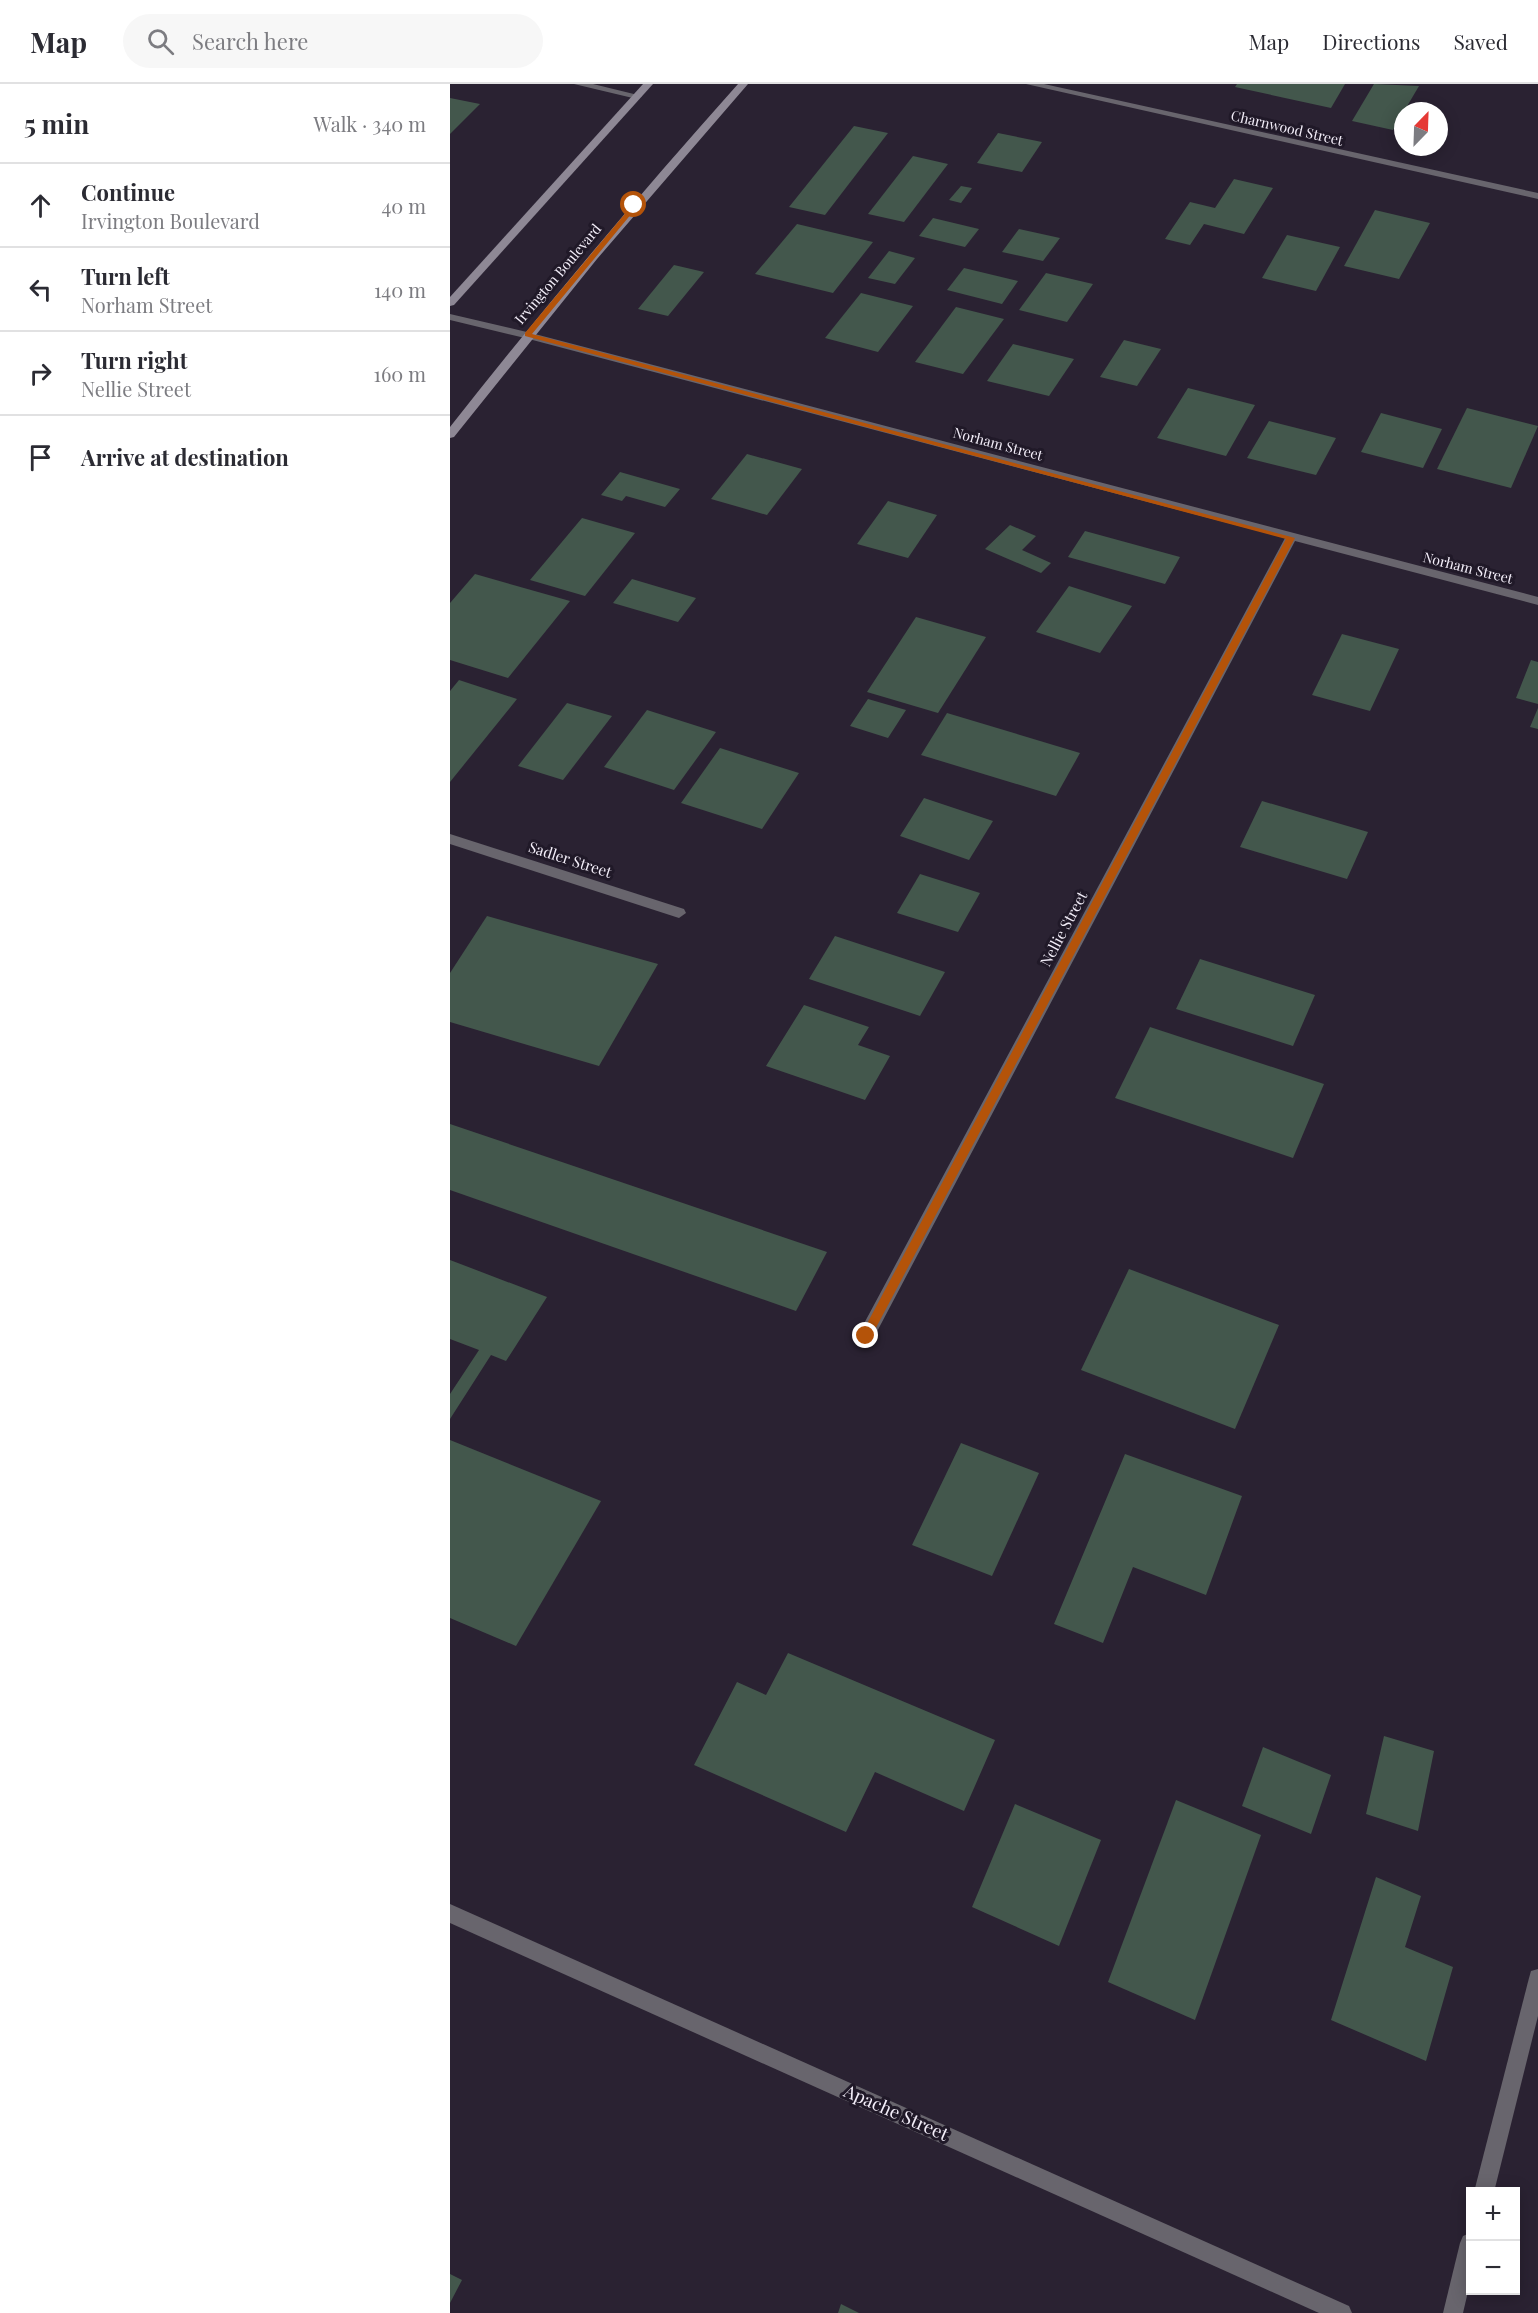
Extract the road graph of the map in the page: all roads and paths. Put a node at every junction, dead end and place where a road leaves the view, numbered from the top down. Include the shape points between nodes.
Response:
1 (579, 84) edge
2 (648, 84) edge
3 (743, 84) edge
4 (1031, 84) edge
5 (637, 96) junction
6 (1538, 196) edge
7 (450, 303) edge
8 (450, 317) edge
9 (527, 335) junction
10 (450, 435) edge
11 (1291, 538) junction
12 (1538, 601) edge
13 (450, 840) edge
14 (679, 913) dead end
15 (866, 1336) dead end
16 (450, 1913) edge
17 (1538, 1978) edge
18 (1485, 2187) edge
19 (1466, 2259) edge
20 (1342, 2313) edge
21 (1453, 2313) edge

1 - 5 street
2 - 5 main road
3 - 9 main road, Irvington Boulevard via 634,205
4 - 6 street, Charnwood Street
5 - 7 main road
8 - 9 street, Norham Street
9 - 10 main road, Irvington Boulevard
9 - 11 street, Norham Street
11 - 12 street, Norham Street
11 - 15 street, Nellie Street
13 - 14 street, Sadler Street
16 - 20 street, Apache Street
17 - 18 street
19 - 21 street

